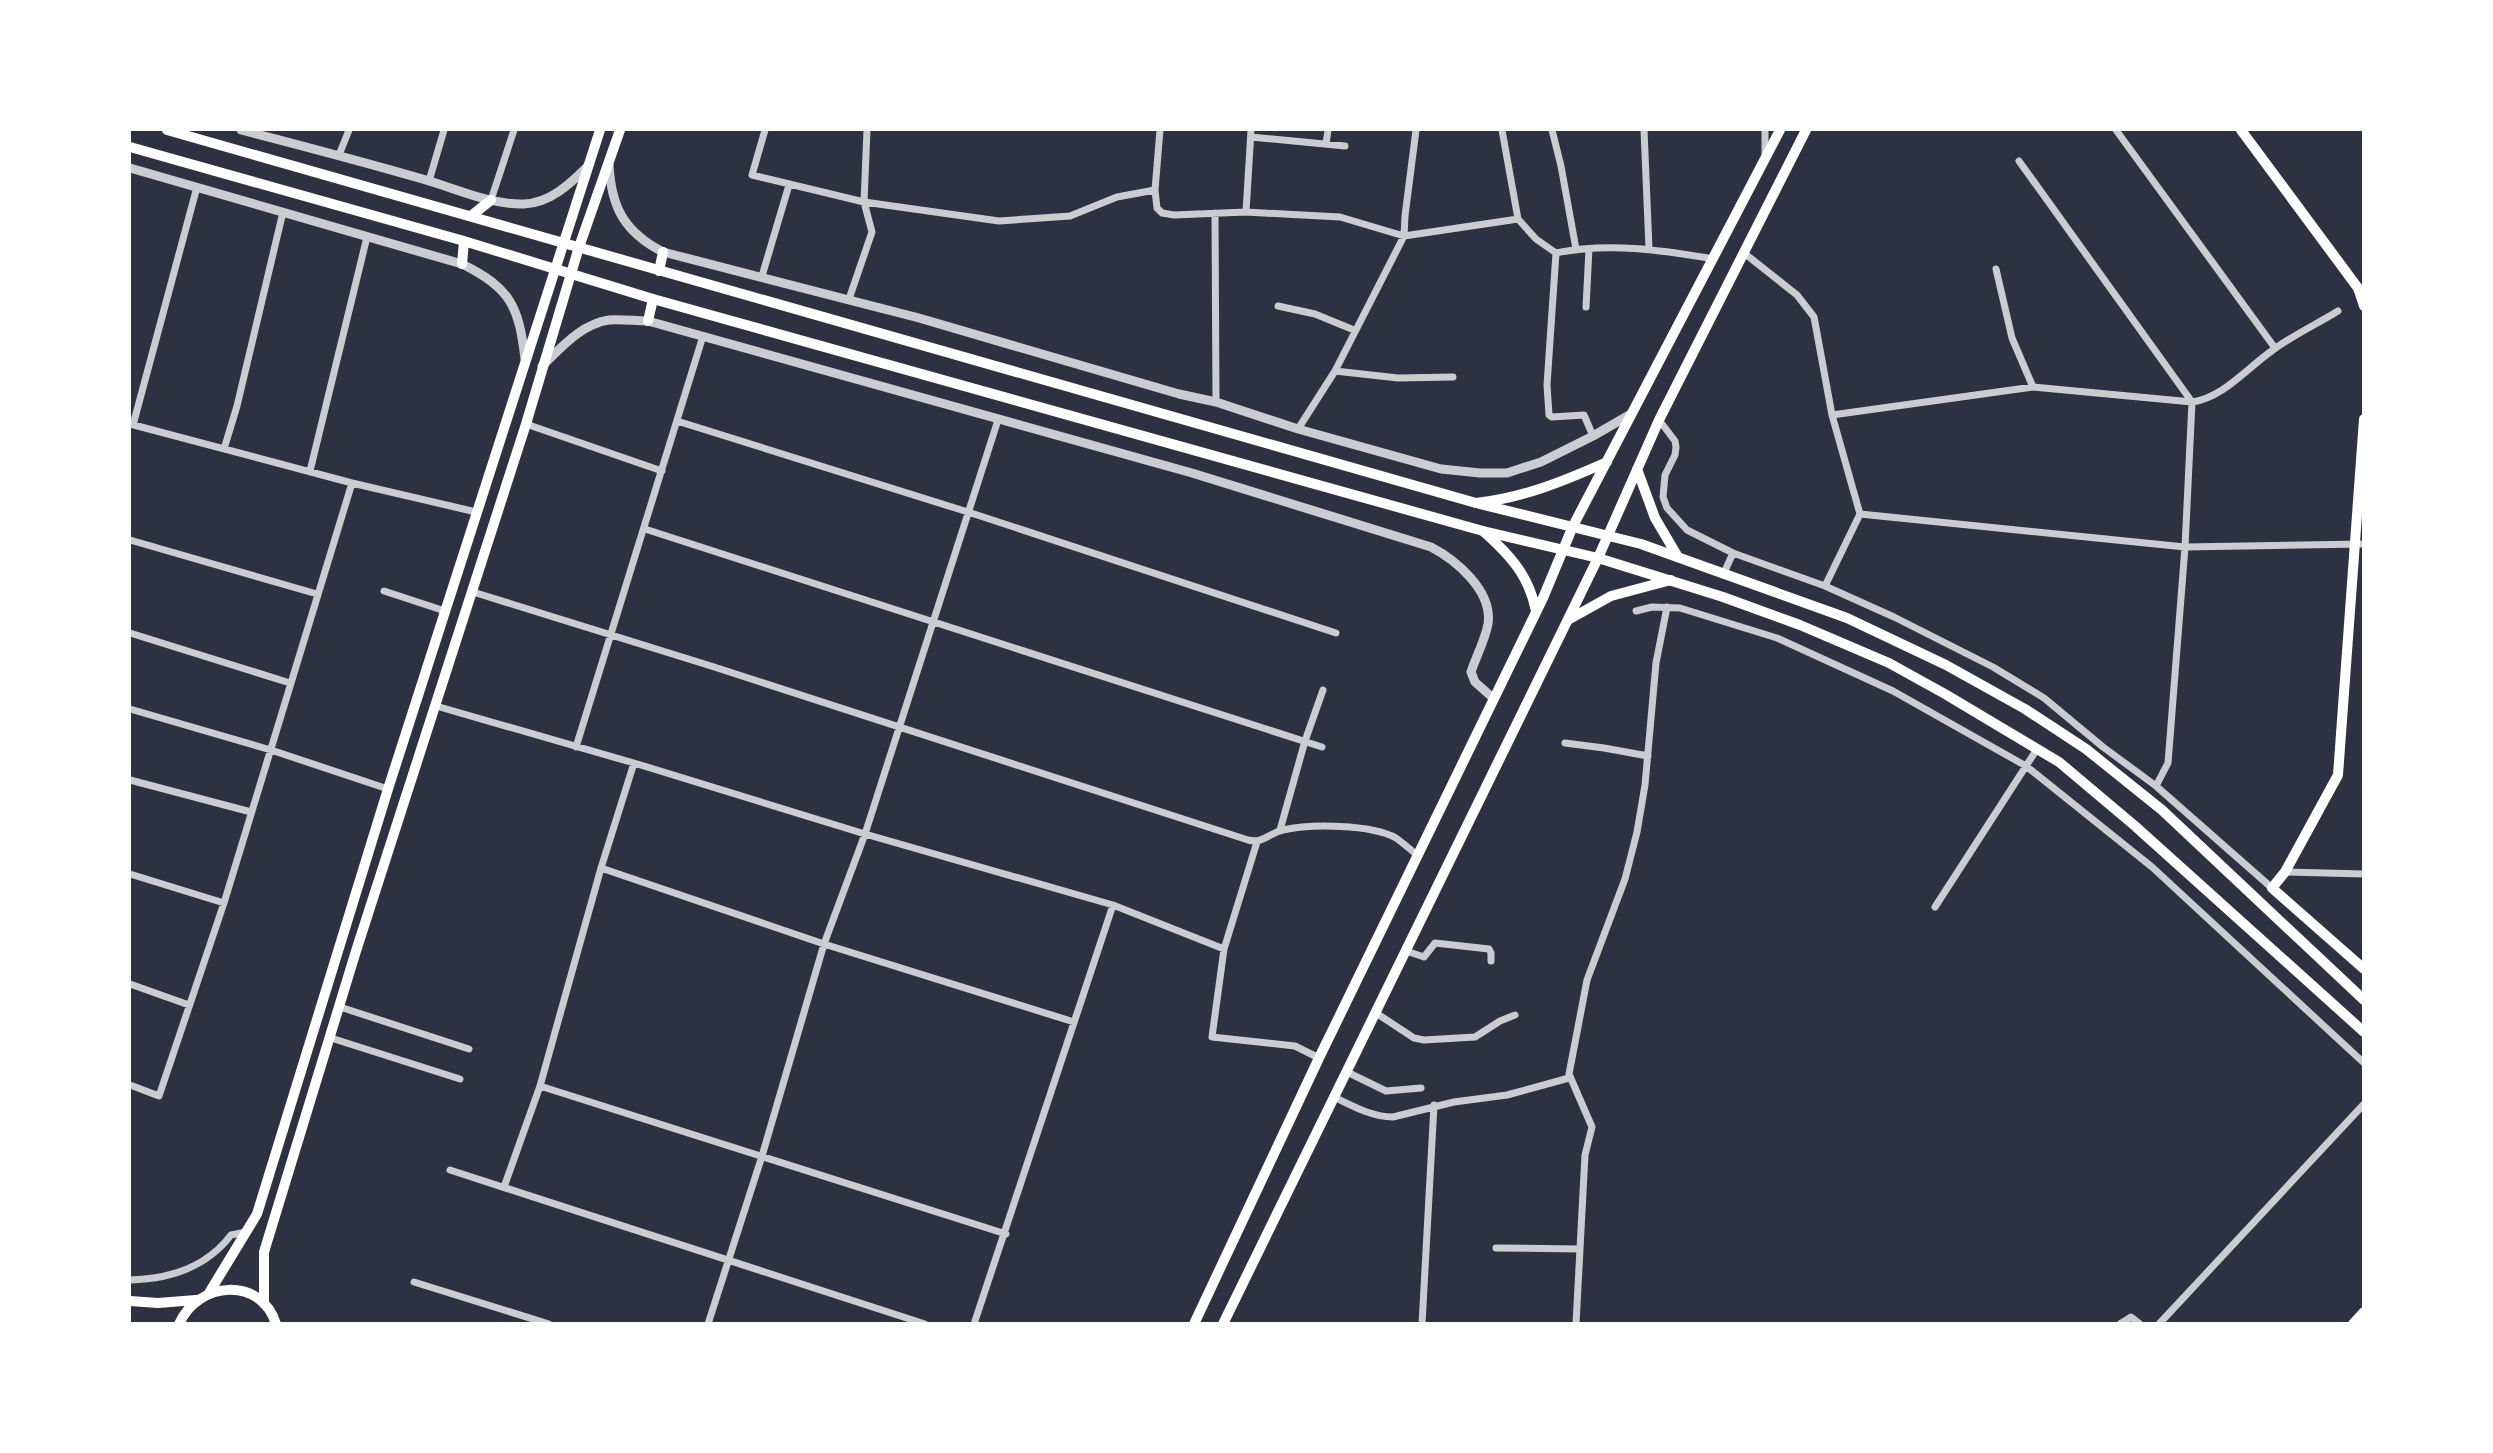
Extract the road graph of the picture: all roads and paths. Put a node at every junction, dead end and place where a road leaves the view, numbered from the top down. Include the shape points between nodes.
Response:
1 (167, 130) edge
2 (241, 130) edge
3 (349, 130) edge
4 (444, 130) edge
5 (514, 130) edge
6 (600, 130) edge
7 (620, 130) edge
8 (765, 130) edge
9 (867, 130) edge
10 (1160, 130) edge
11 (1328, 130) edge
12 (1416, 130) edge
13 (1502, 130) edge
14 (1552, 130) edge
15 (1644, 130) edge
16 (1765, 130) edge
17 (1780, 130) edge
18 (1806, 130) edge
19 (2116, 130) edge
20 (2241, 130) edge
21 (1251, 133) edge
22 (1326, 144) junction
23 (1345, 146) dead end
24 (130, 147) edge
25 (339, 155) junction
26 (1766, 158) junction
27 (2019, 161) dead end
28 (609, 164) junction
29 (587, 167) junction
30 (130, 168) edge
31 (429, 181) junction
32 (789, 185) junction
33 (197, 187) junction
34 (1154, 190) junction
35 (491, 200) junction
36 (864, 202) junction
37 (283, 212) junction
38 (1245, 212) junction
39 (1215, 213) junction
40 (471, 216) junction
41 (1518, 219) junction
42 (1404, 236) junction
43 (367, 237) junction
44 (464, 241) junction
45 (562, 242) junction
46 (579, 247) junction
47 (1649, 248) junction
48 (1576, 249) junction
49 (1589, 249) junction
50 (663, 252) junction
51 (1556, 253) junction
52 (1744, 253) junction
53 (1714, 259) junction
54 (463, 264) junction
55 (554, 269) junction
56 (1996, 270) dead end
57 (659, 271) junction
58 (571, 274) junction
59 (762, 276) junction
60 (2361, 287) edge
61 (653, 299) junction
62 (849, 299) junction
63 (1278, 306) dead end
64 (2364, 306) edge
65 (1586, 307) dead end
66 (2338, 311) dead end
67 (648, 321) junction
68 (1354, 330) junction
69 (703, 337) junction
70 (2275, 348) junction
71 (525, 359) junction
72 (541, 367) junction
73 (1335, 371) junction
74 (1453, 377) dead end
75 (2033, 387) junction
76 (1216, 402) junction
77 (2192, 402) junction
78 (1633, 413) junction
79 (1832, 415) junction
80 (998, 419) junction
81 (2364, 419) edge
82 (1659, 420) junction
83 (677, 421) junction
84 (131, 424) edge
85 (526, 424) junction
86 (1298, 429) junction
87 (1593, 436) junction
88 (224, 449) junction
89 (1606, 461) junction
90 (1637, 469) junction
91 (310, 471) junction
92 (662, 471) junction
93 (352, 483) junction
94 (1476, 503) junction
95 (476, 512) junction
96 (968, 513) junction
97 (1860, 514) junction
98 (1573, 526) junction
99 (645, 529) junction
100 (1483, 531) junction
101 (1607, 534) junction
102 (130, 540) edge
103 (2360, 544) edge
104 (2185, 547) junction
105 (1564, 550) junction
106 (1733, 553) junction
107 (1678, 557) junction
108 (1598, 558) junction
109 (1723, 575) junction
110 (1671, 580) junction
111 (1825, 586) junction
112 (384, 591) dead end
113 (473, 592) junction
114 (317, 594) junction
115 (1667, 607) junction
116 (445, 611) junction
117 (1536, 611) junction
118 (1636, 611) dead end
119 (933, 620) junction
120 (1566, 622) junction
121 (130, 633) edge
122 (1336, 634) dead end
123 (610, 636) junction
124 (290, 683) junction
125 (1323, 690) dead end
126 (1493, 698) junction
127 (436, 706) junction
128 (130, 709) edge
129 (899, 726) junction
130 (1305, 741) junction
131 (1565, 743) dead end
132 (576, 747) junction
133 (1322, 747) dead end
134 (2037, 749) junction
135 (271, 750) junction
136 (1648, 756) junction
137 (634, 763) junction
138 (2026, 766) junction
139 (130, 780) edge
140 (2156, 786) junction
141 (388, 789) junction
142 (251, 812) junction
143 (1280, 830) junction
144 (865, 834) junction
145 (1257, 842) junction
146 (1417, 855) junction
147 (601, 868) junction
148 (2284, 872) junction
149 (130, 874) edge
150 (2364, 874) edge
151 (2272, 888) junction
152 (223, 903) junction
153 (1113, 905) junction
154 (1935, 906) dead end
155 (824, 944) junction
156 (1224, 949) junction
157 (1406, 951) junction
158 (1491, 961) dead end
159 (2364, 969) edge
160 (130, 985) edge
161 (2364, 1000) edge
162 (189, 1004) junction
163 (340, 1007) junction
164 (1376, 1013) junction
165 (1515, 1015) dead end
166 (1074, 1022) junction
167 (2364, 1032) edge
168 (331, 1038) junction
169 (469, 1049) dead end
170 (1319, 1058) junction
171 (2364, 1063) edge
172 (1347, 1073) junction
173 (1569, 1078) junction
174 (460, 1079) dead end
175 (130, 1084) edge
176 (540, 1086) junction
177 (1421, 1088) dead end
178 (1334, 1097) junction
179 (2364, 1104) edge
180 (1434, 1105) junction
181 (761, 1156) junction
182 (450, 1170) dead end
183 (503, 1187) junction
184 (246, 1232) junction
185 (1006, 1234) junction
186 (1496, 1248) dead end
187 (1580, 1249) junction
188 (728, 1260) junction
189 (130, 1280) edge
190 (414, 1282) dead end
191 (209, 1293) junction
192 (196, 1300) junction
193 (130, 1301) edge
194 (264, 1304) junction
195 (2364, 1312) edge
196 (277, 1321) edge
197 (179, 1324) edge
198 (549, 1324) edge
199 (708, 1324) edge
200 (925, 1324) edge
201 (974, 1324) edge
202 (1194, 1324) edge
203 (1223, 1324) edge
204 (1422, 1324) edge
205 (1576, 1324) edge
206 (2120, 1324) edge
207 (2140, 1324) edge
208 (2158, 1324) edge
209 (2353, 1324) edge

1 - 40 main road
2 - 25 street
3 - 25 street
4 - 31 street
5 - 35 street
6 - 29 main road
7 - 28 main road
8 - 32 street via 752,175
9 - 36 street
10 - 34 street
11 - 22 street
12 - 42 street
13 - 41 street
14 - 48 street
15 - 47 street
16 - 26 street
17 - 26 main road
18 - 52 main road
19 - 70 street
20 - 60 main road
21 - 22 street
21 - 38 street
22 - 23 street
24 - 44 main road
25 - 31 street
26 - 53 main road
27 - 77 street
28 - 46 main road
28 - 50 street via 610,187 625,221
29 - 35 street via 553,195 526,204
29 - 45 main road
30 - 33 street
31 - 35 street
32 - 36 street
32 - 59 street
33 - 37 street
33 - 84 street
34 - 36 street via 1117,197 1070,216 999,221
34 - 39 street via 1162,213
35 - 40 main road
36 - 62 street via 872,232
37 - 43 street
37 - 88 street
38 - 39 street
38 - 42 street via 1340,217
39 - 76 street
40 - 45 main road
41 - 42 street
41 - 51 street
42 - 68 street
43 - 54 street
43 - 91 street
44 - 54 main road
44 - 55 main road
45 - 46 main road
45 - 55 main road
46 - 57 main road
46 - 58 main road
47 - 49 street
47 - 53 street
48 - 49 street
48 - 51 street
49 - 65 street
50 - 57 main road
50 - 59 street
51 - 87 street via 1549,415 1584,415
52 - 79 street via 1797,295 1814,317
52 - 82 main road
53 - 78 main road
54 - 71 street via 486,275 510,298 521,324
55 - 58 main road
55 - 71 main road
56 - 75 street via 2012,338
57 - 94 main road
58 - 61 main road
58 - 72 main road
59 - 62 street
60 - 64 main road
61 - 67 main road
61 - 100 main road
62 - 76 street
63 - 68 street via 1315,314
66 - 70 street
67 - 69 street
67 - 72 street via 608,320 589,327
68 - 73 street
69 - 80 street
69 - 83 street
70 - 77 street via 2215,394
71 - 95 main road
72 - 85 main road
73 - 74 street via 1398,378
73 - 86 street
75 - 77 street
75 - 79 street
76 - 86 street
77 - 104 street
78 - 87 street
78 - 89 main road
79 - 97 street
80 - 96 street
80 - 126 street via 1205,477 1449,556 1462,566 1484,601 1488,622 1471,672
81 - 103 main road
82 - 90 main road
82 - 106 street via 1676,447 1665,475 1662,497 1667,508 1687,530
83 - 92 street
83 - 96 street
84 - 88 street
85 - 92 street
85 - 113 main road
86 - 87 street via 1441,469 1480,473 1507,473 1541,462
88 - 91 street
89 - 94 main road via 1522,495
89 - 98 main road
90 - 101 main road
90 - 107 main road via 1655,519
91 - 93 street
92 - 99 street
93 - 95 street
93 - 114 street
94 - 98 main road
95 - 116 main road
96 - 119 street
96 - 122 street
97 - 104 street
97 - 111 street
98 - 101 main road
98 - 105 main road
99 - 119 street
99 - 123 street
100 - 105 main road
100 - 117 main road via 1522,571
101 - 107 main road
101 - 108 main road
102 - 114 street
103 - 104 street
103 - 148 main road via 2339,775
104 - 140 street via 2168,763
105 - 108 main road
105 - 117 main road
106 - 109 street
106 - 111 street
107 - 109 main road
108 - 110 main road
108 - 120 main road
109 - 161 main road via 1847,618 1946,665 2086,749 2162,810
110 - 120 main road via 1611,596
110 - 134 main road via 1800,625 1889,663
111 - 140 street via 2014,679
112 - 116 street
113 - 123 street
113 - 127 main road
114 - 124 street
115 - 118 street
115 - 136 street via 1656,663
115 - 138 street via 1717,617 1777,638 1893,691
116 - 141 main road
117 - 126 main road
119 - 129 street
119 - 130 street
120 - 157 main road
121 - 124 street
123 - 129 street
123 - 132 street
124 - 135 street
125 - 130 street
126 - 146 main road
127 - 132 street
127 - 163 main road
128 - 135 street
129 - 144 street
129 - 145 street
130 - 133 street
130 - 143 street
131 - 136 street
132 - 137 street
134 - 138 street
134 - 167 main road via 2135,826
135 - 141 street
135 - 142 street
136 - 173 street via 1637,832 1625,879 1587,980
137 - 144 street
137 - 147 street
138 - 154 street
138 - 171 street via 2152,867
139 - 142 street
140 - 151 street
141 - 184 main road via 257,1214
142 - 152 street
143 - 145 street
143 - 146 street via 1318,825 1383,834
144 - 153 street
144 - 155 street
145 - 156 street
146 - 170 main road
147 - 155 street
147 - 176 street
148 - 150 street
148 - 151 main road
149 - 152 street
151 - 159 main road
152 - 162 street
153 - 156 street
153 - 166 street
155 - 166 street
155 - 181 street
156 - 170 street via 1212,1037 1295,1046
157 - 158 street via 1424,957 1435,943 1489,949
157 - 164 main road
160 - 162 street
162 - 175 street via 159,1096
163 - 168 main road
163 - 169 street
164 - 165 street via 1424,1040 1475,1037
164 - 172 main road
166 - 185 street
168 - 174 street
168 - 194 main road via 264,1251
170 - 202 main road
172 - 177 street via 1386,1091
172 - 178 main road
173 - 180 street via 1507,1095
173 - 187 street via 1592,1127
176 - 181 street
176 - 183 street
178 - 180 street via 1385,1117
178 - 203 main road
179 - 208 street
180 - 204 street
181 - 185 street
181 - 188 street
182 - 183 street
183 - 188 street
184 - 189 street via 231,1235 220,1248 179,1273
184 - 191 main road
185 - 201 street
186 - 187 street
187 - 205 street
188 - 199 street
188 - 200 street
190 - 198 street
191 - 192 main road
191 - 194 main road via 239,1290
192 - 193 main road
192 - 197 main road
194 - 196 main road
195 - 209 main road
206 - 207 street via 2131,1317

